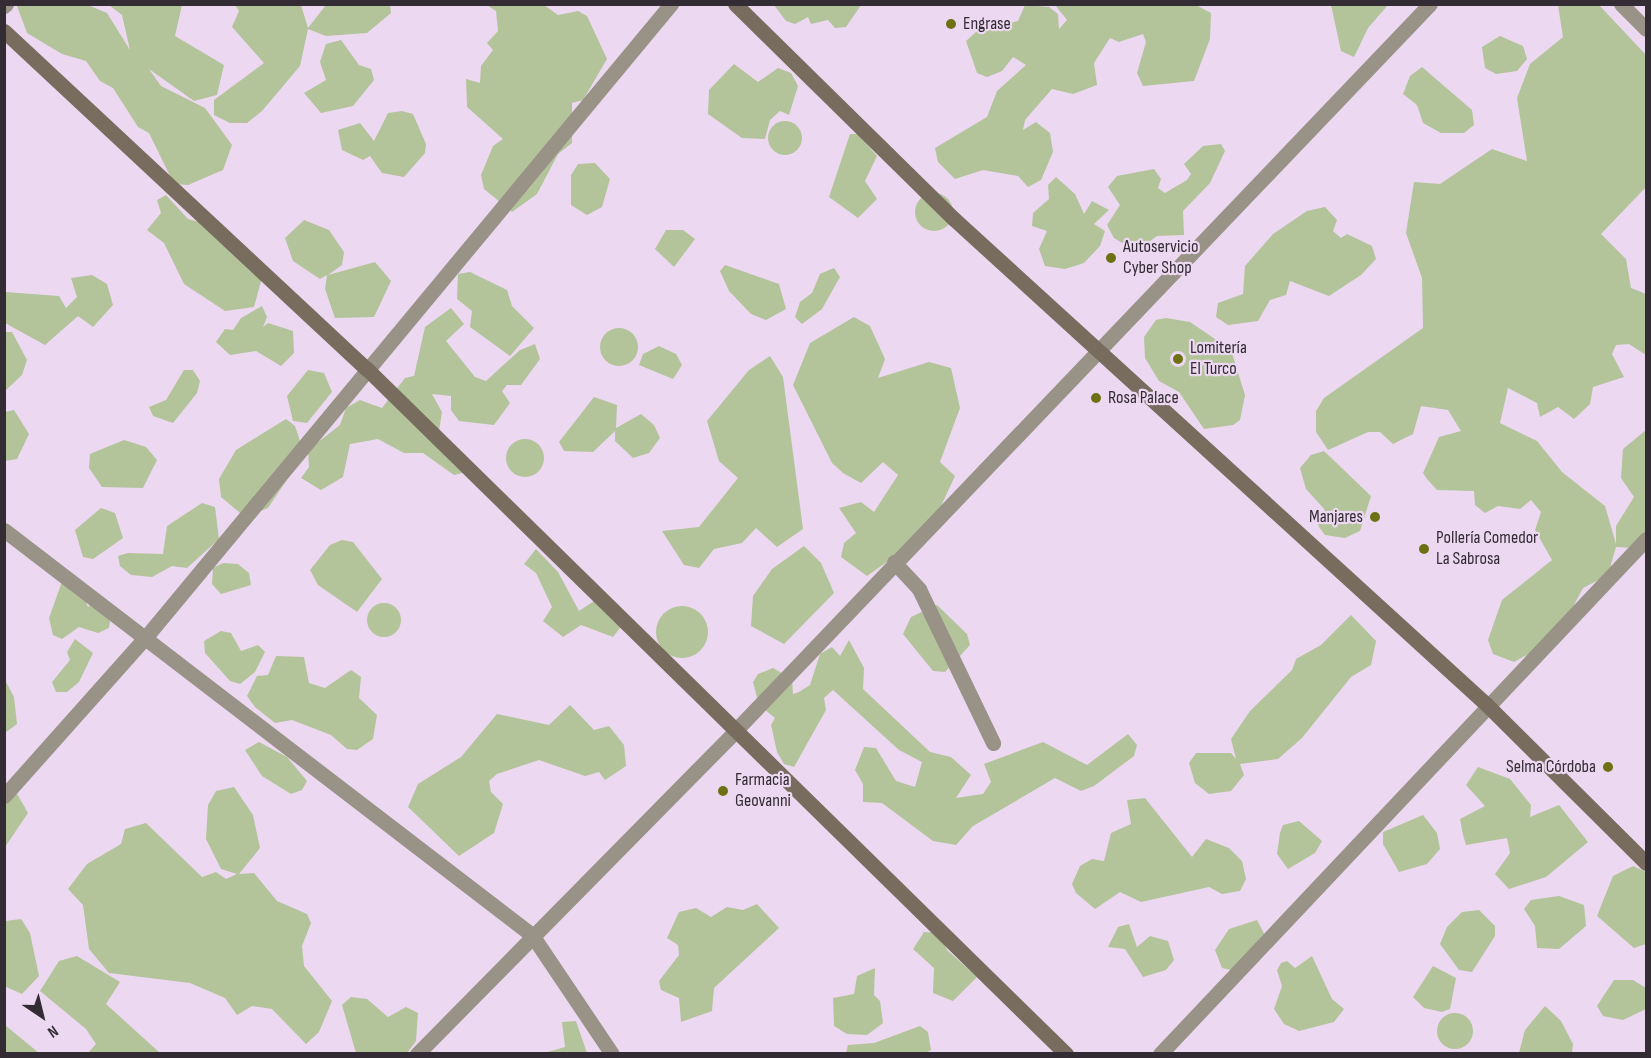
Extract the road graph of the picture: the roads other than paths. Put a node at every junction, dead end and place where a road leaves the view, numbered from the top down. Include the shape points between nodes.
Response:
1 (671, 4) edge
2 (735, 4) edge
3 (1430, 4) edge
4 (1621, 4) edge
5 (1647, 28) edge
6 (4, 31) edge
7 (1095, 350) junction
8 (367, 369) junction
9 (4, 530) edge
10 (1647, 539) edge
11 (894, 562) junction
12 (145, 638) junction
13 (1487, 705) junction
14 (734, 732) junction
15 (993, 743) dead end
16 (4, 796) edge
17 (1647, 863) edge
18 (532, 935) junction
19 (417, 1053) edge
20 (612, 1053) edge
21 (1066, 1053) edge
22 (1160, 1053) edge

1 - 8 street
2 - 7 main road
3 - 7 street
4 - 5 street
6 - 8 main road
7 - 11 street
7 - 13 main road
8 - 12 street
8 - 14 main road
9 - 12 street
10 - 13 street
11 - 14 street
11 - 15 street via 919,589
12 - 16 street
12 - 18 street
13 - 17 main road
13 - 22 street
14 - 18 street
14 - 21 main road
18 - 19 street
18 - 20 street

